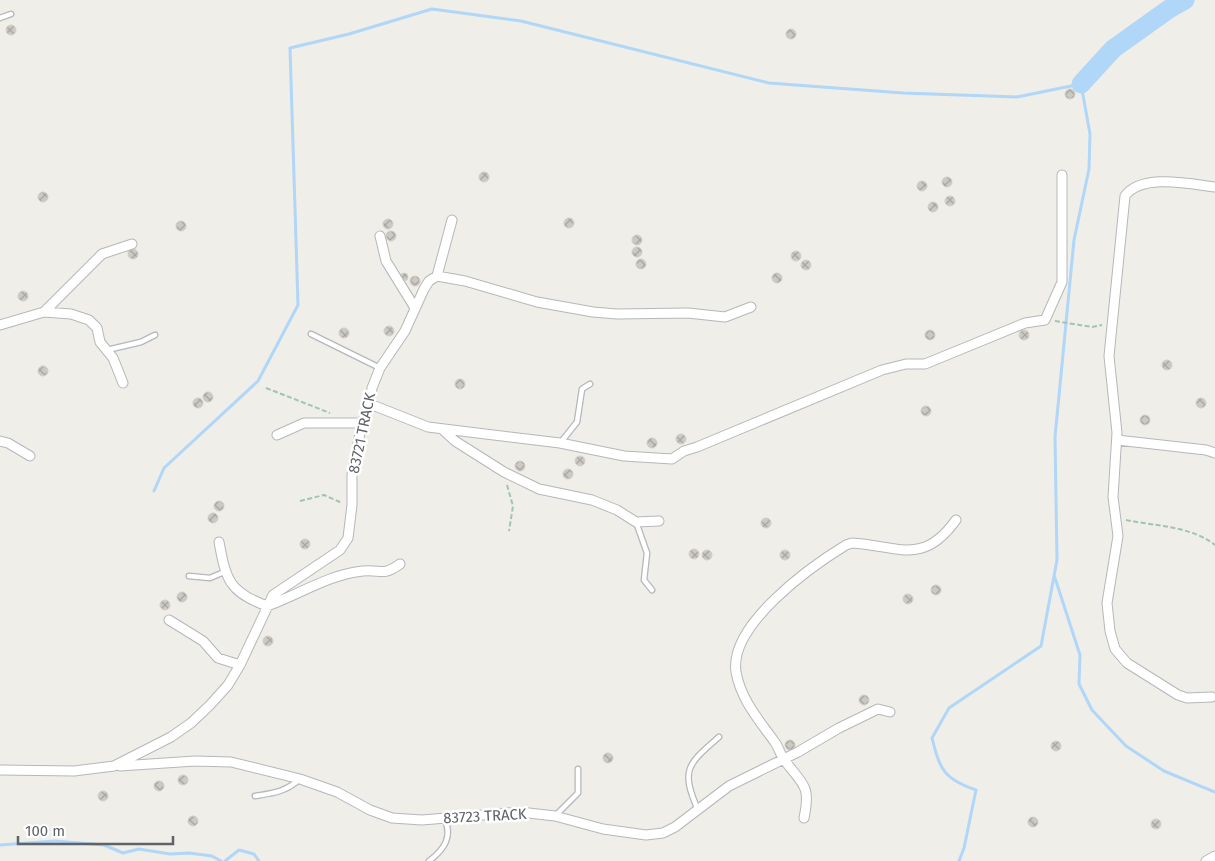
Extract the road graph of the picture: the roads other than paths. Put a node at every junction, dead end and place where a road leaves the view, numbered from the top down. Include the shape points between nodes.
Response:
1 (11, 14) dead end
2 (0, 18) edge
3 (1062, 175) dead end
4 (1215, 188) edge
5 (452, 220) dead end
6 (380, 236) dead end
7 (132, 244) dead end
8 (436, 276) junction
9 (751, 307) dead end
10 (415, 308) junction
11 (44, 312) junction
12 (0, 326) edge
13 (311, 334) dead end
14 (155, 335) dead end
15 (106, 350) junction
16 (380, 368) junction
17 (123, 383) dead end
18 (590, 384) dead end
19 (370, 404) junction
20 (362, 423) junction
21 (442, 429) junction
22 (277, 435) dead end
23 (1116, 440) junction
24 (0, 441) edge
25 (560, 443) junction
26 (1215, 453) edge
27 (30, 456) dead end
28 (956, 520) dead end
29 (659, 521) dead end
30 (636, 522) junction
31 (220, 542) dead end
32 (400, 564) dead end
33 (224, 572) junction
34 (189, 576) dead end
35 (652, 590) dead end
36 (267, 606) junction
37 (169, 620) dead end
38 (240, 666) junction
39 (1212, 697) dead end
40 (890, 712) dead end
41 (719, 737) dead end
42 (784, 760) junction
43 (114, 766) junction
44 (578, 769) dead end
45 (0, 770) edge
46 (300, 779) junction
47 (255, 796) dead end
48 (698, 810) junction
49 (555, 816) junction
50 (444, 818) junction
51 (804, 818) dead end
52 (1215, 856) edge
53 (429, 861) edge
54 (1206, 861) edge

1 - 2 lane
3 - 25 street via 1062,282 1045,320 1025,323 925,364 906,364 882,370 684,451 672,459 624,456
4 - 23 street via 1168,182 1136,186 1125,196 1109,356
5 - 8 street
6 - 10 street via 386,261
7 - 11 street via 102,254
8 - 9 street via 537,302 593,312 688,312 725,317
8 - 10 street, 83721 TRACK via 429,281
10 - 16 street, 83721 TRACK
11 - 12 street
11 - 15 street via 72,314 89,320 97,328 100,342
13 - 16 lane
14 - 15 lane via 141,342
15 - 17 street via 114,358
16 - 19 street, 83721 TRACK
18 - 25 lane via 582,389 577,422
19 - 20 street, 83721 TRACK
19 - 21 street via 428,427
20 - 22 street via 304,423
20 - 36 street, 83721 TRACK via 352,475 348,538 340,550 281,588
21 - 25 street
21 - 30 street via 497,468 539,489 592,500
23 - 26 street
23 - 39 street via 1113,496 1117,548 1108,603 1115,649 1127,663 1178,695
24 - 27 street
28 - 42 street via 936,542 919,550 846,545 782,593 752,625 741,643 736,671 747,703 776,743
29 - 30 street
30 - 35 lane via 647,553 644,580
31 - 33 street
32 - 36 street via 390,572 364,570 340,576
33 - 34 lane via 210,578
33 - 36 street via 241,594
36 - 38 street, 83721 TRACK
37 - 38 street via 204,641 218,658
38 - 43 street, 83721 TRACK via 228,685 191,723
40 - 42 street, 83723 TRACK via 882,708 875,710
41 - 48 lane via 690,766 688,783
42 - 48 street, 83723 TRACK via 729,786
42 - 51 street via 803,782 807,798
43 - 45 street, 83721 TRACK via 74,771
43 - 46 street, 83723 TRACK via 231,762
44 - 49 lane via 578,793
46 - 47 lane via 279,793
46 - 50 street, 83723 TRACK via 337,792 380,815 415,820
48 - 49 street, 83723 TRACK via 663,833 646,835 602,829
49 - 50 street, 83723 TRACK via 520,812
50 - 53 lane via 449,828 448,839
52 - 54 street

